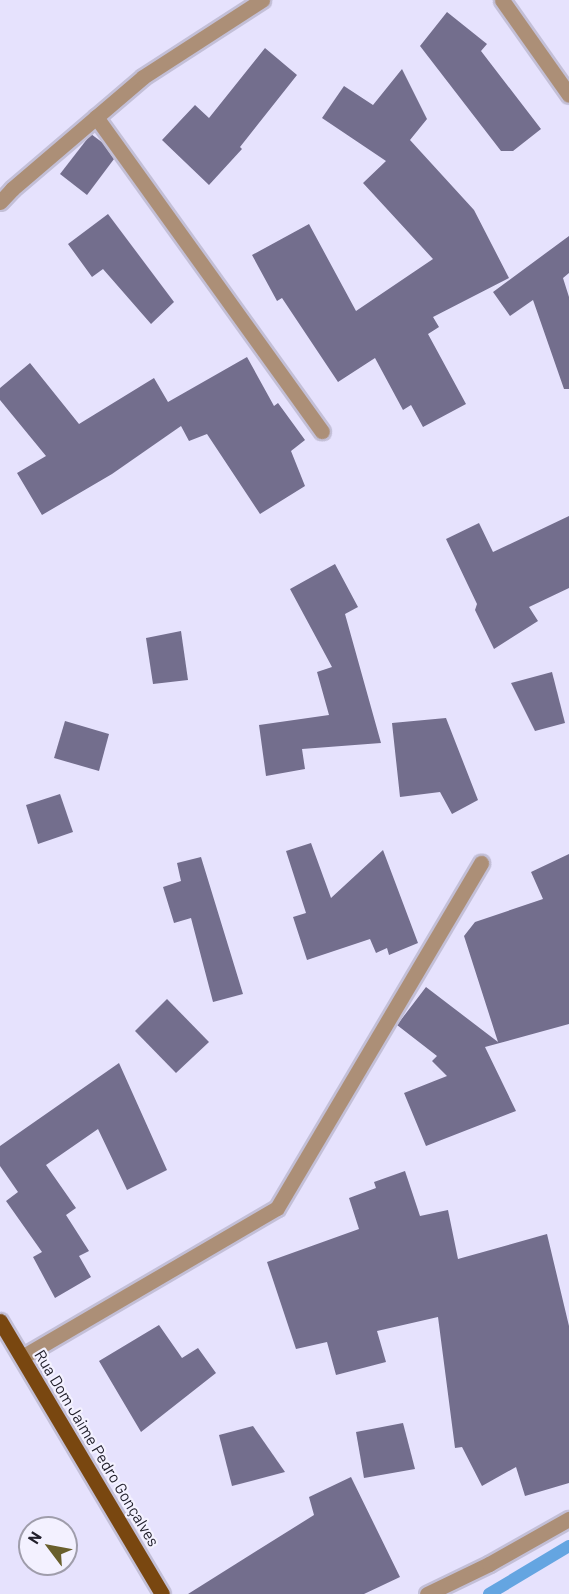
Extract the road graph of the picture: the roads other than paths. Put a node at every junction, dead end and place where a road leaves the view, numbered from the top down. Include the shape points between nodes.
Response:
1 (262, 0) edge
2 (502, 0) edge
3 (569, 95) edge
4 (96, 117) junction
5 (0, 202) edge
6 (322, 431) dead end
7 (481, 863) dead end
8 (0, 1321) edge
9 (22, 1357) junction
10 (569, 1520) edge
11 (162, 1594) edge
12 (427, 1594) edge

1 - 4 street via 143,77
2 - 3 street
4 - 5 street
4 - 6 street
7 - 9 street via 276,1208
8 - 9 main road, Rua Dom Jaime Pedro Gonçalves
9 - 11 main road, Rua Dom Jaime Pedro Gonçalves
10 - 12 street

